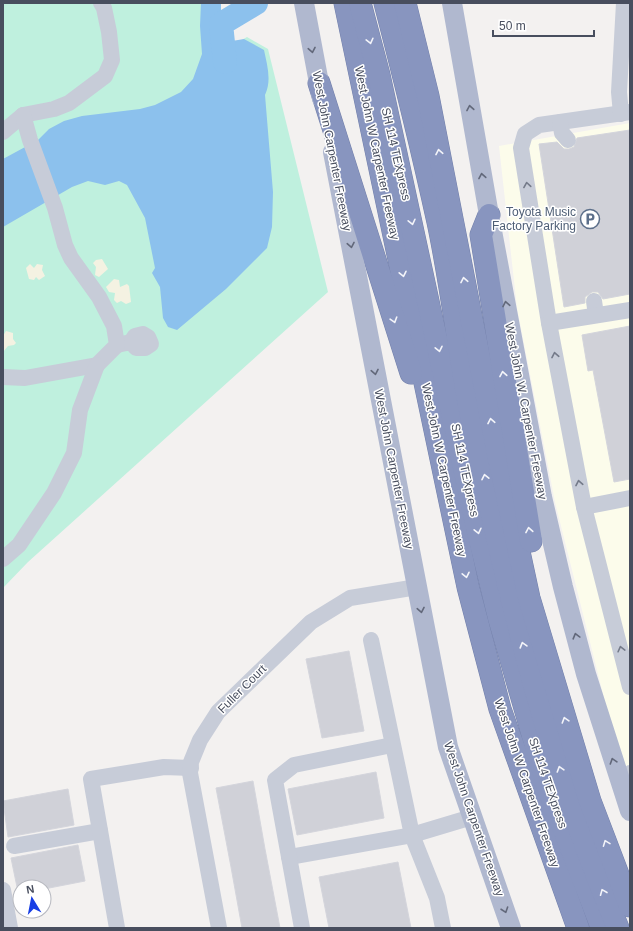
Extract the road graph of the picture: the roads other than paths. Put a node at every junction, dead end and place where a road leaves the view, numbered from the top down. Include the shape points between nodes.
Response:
1 (101, 3) edge
2 (345, 3) edge
3 (360, 3) edge
4 (385, 3) edge
5 (405, 3) edge
6 (452, 3) edge
7 (624, 3) edge
8 (305, 10) edge
9 (319, 83) junction
10 (626, 113) edge
11 (23, 115) junction
12 (3, 132) edge
13 (489, 215) junction
14 (630, 310) edge
15 (549, 323) junction
16 (97, 365) junction
17 (3, 377) edge
18 (449, 496) junction
19 (630, 498) edge
20 (584, 507) junction
21 (3, 559) edge
22 (417, 587) junction
23 (536, 623) junction
24 (371, 640) dead end
25 (630, 687) edge
26 (392, 745) junction
27 (191, 768) junction
28 (630, 773) edge
29 (627, 803) edge
30 (472, 817) junction
31 (100, 830) junction
32 (412, 835) junction
33 (14, 846) dead end
34 (289, 857) junction
35 (3, 890) edge
36 (630, 906) edge
37 (10, 928) edge
38 (117, 928) edge
39 (219, 928) edge
40 (302, 928) edge
41 (443, 928) edge
42 (511, 928) edge
43 (578, 928) edge
44 (602, 928) edge
45 (618, 928) edge

1 - 11 lane via 109,32 112,60 105,76 69,103 54,109
2 -> 18 highway, West John W Carpenter Freeway
3 -> 44 highway, SH 114 TEXpress via 382,90 499,618 548,788
45 -> 4 highway, SH 114 TEXpress via 601,889 564,783 514,613 472,420 438,224
23 -> 5 highway via 499,458 428,96
13 -> 6 main road, West John W. Carpenter Freeway
7 - 10 lane via 619,92
8 -> 9 main road, West John Carpenter Freeway
9 -> 18 highway
9 -> 22 main road, West John Carpenter Freeway
15 -> 10 lane via 521,148 525,134 539,125 562,134
11 - 12 lane
11 - 16 lane via 65,245 71,258 99,297 124,343
23 -> 13 highway via 540,596 481,235
29 -> 13 main road, West John W. Carpenter Freeway via 600,720 563,587 542,497
14 - 15 lane via 595,308
20 -> 15 lane
16 - 17 lane via 26,378
16 - 21 lane via 80,410 74,453 54,493 19,545
18 -> 43 highway, West John W Carpenter Freeway via 468,587 500,709
19 - 20 lane
25 -> 20 lane
22 - 27 lane, Fuller Court via 350,598 311,622 218,712 200,740
22 -> 30 main road, West John Carpenter Freeway via 448,747
36 -> 23 highway via 590,801
24 - 26 lane
26 - 32 lane
26 - 34 lane via 294,765 275,780
27 - 31 lane via 164,767 91,779
27 - 39 lane, Fuller Court
28 - 29 lane
30 - 32 lane
30 -> 42 main road, West John Carpenter Freeway
31 - 33 lane
31 - 38 lane
32 - 34 lane
32 - 41 lane via 437,898
34 - 40 lane
35 - 37 lane

